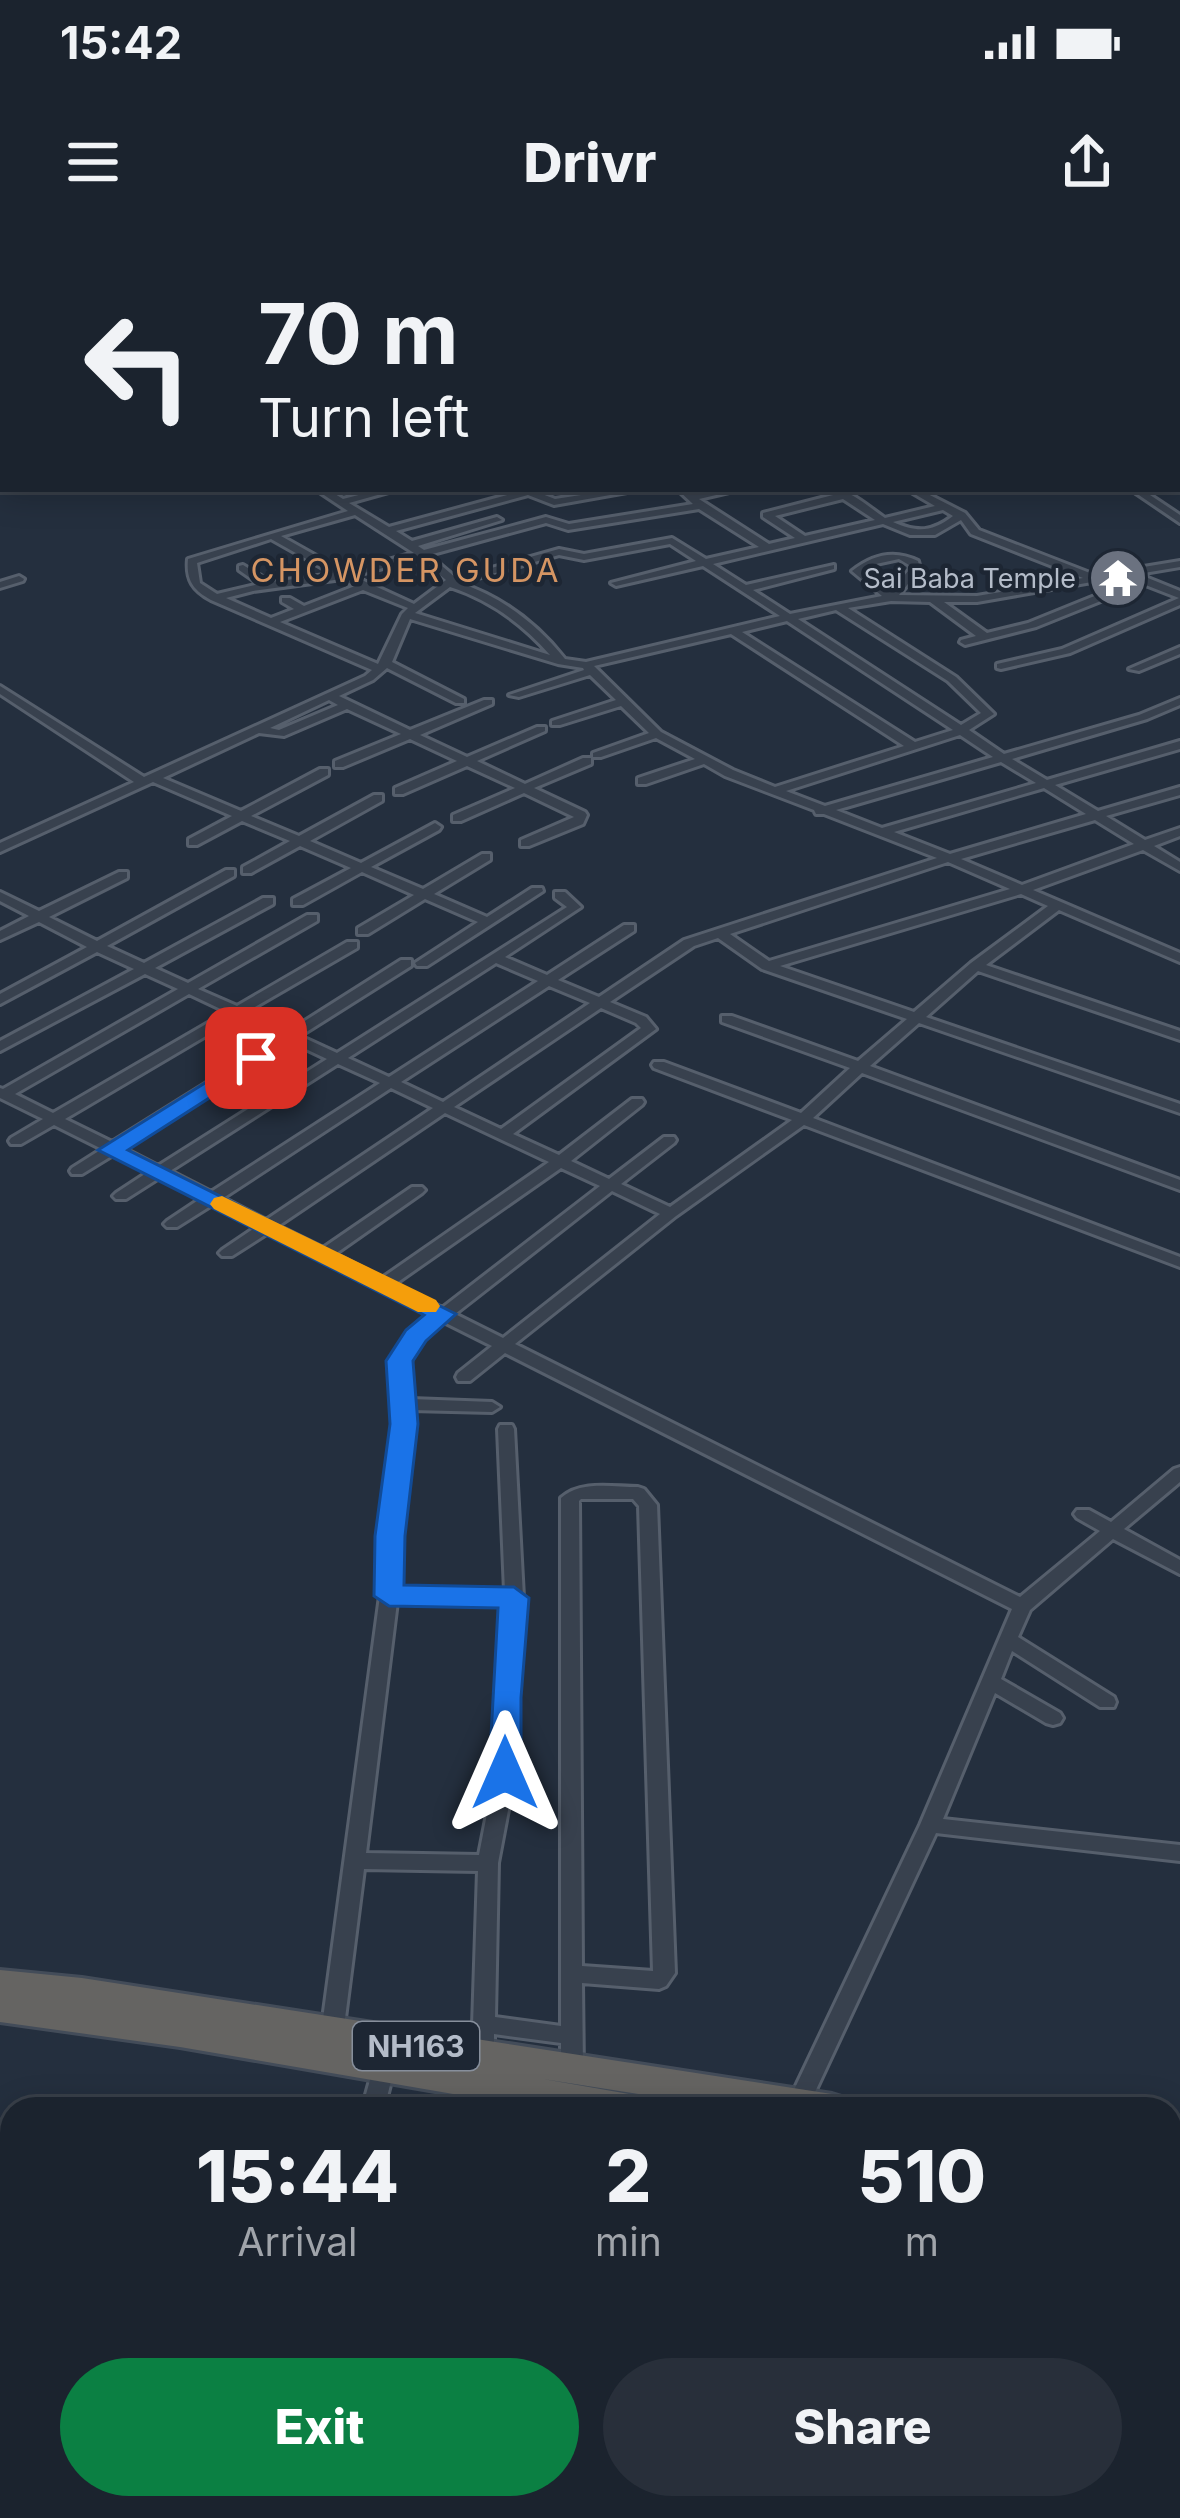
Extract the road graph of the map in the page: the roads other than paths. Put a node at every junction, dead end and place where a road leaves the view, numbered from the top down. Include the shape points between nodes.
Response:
1 (439, 240) edge
2 (480, 240) edge
3 (325, 492) edge
4 (382, 492) edge
5 (525, 492) edge
6 (531, 492) edge
7 (610, 492) edge
8 (722, 492) edge
9 (840, 492) edge
10 (916, 492) edge
11 (1141, 492) edge
12 (692, 498) edge
13 (341, 502) junction
14 (944, 507) junction
15 (1174, 510) edge
16 (355, 512) junction
17 (961, 515) junction
18 (497, 520) dead end
19 (887, 520) junction
20 (1180, 520) edge
21 (386, 531) junction
22 (975, 532) junction
23 (933, 533) junction
24 (272, 535) junction
25 (804, 540) junction
26 (411, 545) junction
27 (768, 548) junction
28 (424, 554) junction
29 (900, 556) junction
30 (706, 561) junction
31 (1180, 563) edge
32 (830, 567) dead end
33 (243, 568) dead end
34 (1130, 574) junction
35 (345, 575) junction
36 (1092, 578) junction
37 (19, 579) dead end
38 (1143, 580) junction
39 (451, 583) junction
40 (616, 583) dead end
41 (0, 585) edge
42 (364, 586) junction
43 (272, 587) junction
44 (747, 588) junction
45 (215, 598) junction
46 (891, 598) junction
47 (1180, 598) edge
48 (933, 599) junction
49 (286, 600) dead end
50 (838, 606) junction
51 (303, 610) junction
52 (412, 611) junction
53 (788, 617) junction
54 (269, 622) junction
55 (733, 630) junction
56 (985, 637) junction
57 (965, 642) dead end
58 (1180, 650) edge
59 (562, 662) junction
60 (383, 666) junction
61 (1001, 666) dead end
62 (589, 668) junction
63 (1135, 669) dead end
64 (0, 689) edge
65 (514, 694) dead end
66 (329, 696) junction
67 (460, 701) dead end
68 (621, 701) junction
69 (1180, 701) edge
70 (488, 702) dead end
71 (347, 705) junction
72 (556, 723) dead end
73 (258, 729) junction
74 (542, 729) dead end
75 (961, 731) junction
76 (406, 734) junction
77 (657, 734) junction
78 (1180, 745) edge
79 (914, 747) junction
80 (1003, 758) junction
81 (704, 760) junction
82 (464, 762) junction
83 (339, 764) dead end
84 (324, 772) dead end
85 (150, 781) junction
86 (642, 782) dead end
87 (1048, 785) junction
88 (526, 787) junction
89 (399, 791) dead end
90 (772, 791) junction
91 (1180, 791) edge
92 (378, 798) dead end
93 (820, 811) junction
94 (242, 815) junction
95 (1098, 816) junction
96 (457, 818) dead end
97 (435, 827) dead end
98 (879, 832) junction
99 (1180, 832) edge
100 (301, 840) junction
101 (193, 842) dead end
102 (525, 843) dead end
103 (1144, 845) junction
104 (0, 848) edge
105 (486, 857) dead end
106 (949, 858) junction
107 (362, 867) junction
108 (1180, 867) edge
109 (247, 870) dead end
110 (230, 873) dead end
111 (123, 874) dead end
112 (1023, 889) junction
113 (537, 892) dead end
114 (425, 894) junction
115 (560, 895) dead end
116 (0, 896) edge
117 (268, 902) dead end
118 (298, 902) dead end
119 (1055, 907) junction
120 (38, 917) junction
121 (312, 918) dead end
122 (488, 922) junction
123 (629, 928) dead end
124 (362, 931) dead end
125 (718, 932) junction
126 (0, 936) edge
127 (352, 945) dead end
128 (98, 947) junction
129 (1176, 952) edge
130 (498, 958) junction
131 (766, 966) junction
132 (976, 966) junction
133 (143, 968) junction
134 (548, 980) junction
135 (188, 989) junction
136 (0, 1000) edge
137 (600, 1003) junction
138 (236, 1012) junction
139 (916, 1018) junction
140 (727, 1019) dead end
141 (1180, 1036) edge
142 (289, 1037) junction
143 (0, 1047) edge
144 (341, 1059) junction
145 (659, 1065) dead end
146 (860, 1067) junction
147 (394, 1084) junction
148 (2, 1093) edge
149 (637, 1102) dead end
150 (447, 1108) junction
151 (1180, 1109) edge
152 (803, 1118) junction
153 (54, 1120) junction
154 (503, 1134) junction
155 (669, 1140) dead end
156 (16, 1141) dead end
157 (110, 1150) junction
158 (561, 1161) junction
159 (77, 1171) dead end
160 (158, 1173) junction
161 (609, 1184) junction
162 (1180, 1185) edge
163 (417, 1190) dead end
164 (122, 1196) dead end
165 (212, 1199) junction
166 (671, 1213) junction
167 (172, 1224) dead end
168 (267, 1226) junction
169 (227, 1253) dead end
170 (325, 1254) junction
171 (1180, 1262) edge
172 (384, 1284) junction
173 (442, 1314) junction
174 (505, 1345) junction
175 (464, 1377) dead end
176 (404, 1405) junction
177 (493, 1407) dead end
178 (506, 1429) dead end
179 (1180, 1473) edge
180 (1083, 1514) dead end
181 (1112, 1532) junction
182 (1180, 1568) edge
183 (389, 1596) junction
184 (514, 1598) junction
185 (1022, 1606) junction
186 (1008, 1640) junction
187 (991, 1682) junction
188 (1107, 1702) dead end
189 (1053, 1718) dead end
190 (930, 1826) junction
191 (1180, 1853) edge
192 (353, 1861) junction
193 (488, 1863) junction
194 (571, 1974) junction
195 (0, 1984) edge
196 (0, 2008) edge
197 (332, 2034) junction
198 (483, 2040) junction
199 (382, 2068) junction
200 (569, 2078) edge
201 (376, 2097) edge
202 (606, 2097) edge
203 (726, 2097) edge
204 (813, 2097) edge

1 - 2 street
3 - 13 street
4 - 13 street
5 - 21 street
6 - 7 street via 554,502
8 - 12 street
9 - 19 street
9 - 25 street via 767,515
10 - 14 street
11 - 15 street
12 - 27 street
12 - 28 street via 568,526 546,520
13 - 16 street
14 - 17 street
14 - 19 street
15 - 20 street
16 - 21 street
16 - 24 street
17 - 22 street
17 - 23 street
18 - 26 street
19 - 23 street
19 - 25 street
21 - 26 street
22 - 23 street
22 - 36 street
23 - 29 street
24 - 35 street
24 - 45 street via 192,561 195,584
25 - 27 street
26 - 28 street
27 - 30 street
28 - 35 street
28 - 39 street
29 - 46 street via 915,569
29 - 46 street via 857,571
30 - 39 street via 663,539 584,557 559,552
30 - 40 street
30 - 44 street
31 - 34 street
32 - 44 street
33 - 43 street
34 - 36 street
34 - 38 street
35 - 42 street
35 - 43 street
36 - 48 street
37 - 41 street
38 - 47 street
38 - 56 street
39 - 52 street
39 - 59 street via 544,638
42 - 51 street
42 - 52 street
43 - 45 street
44 - 53 street
45 - 54 street
46 - 48 street
46 - 50 street
47 - 61 street via 1066,651
48 - 56 street
49 - 51 street
50 - 53 street
50 - 75 street via 975,698 988,714
51 - 54 street
52 - 59 street
52 - 60 street
53 - 55 street
53 - 75 street
54 - 60 street
55 - 62 street
55 - 79 street
56 - 57 street
58 - 63 street
59 - 62 street
60 - 66 street
60 - 67 street
62 - 65 street
62 - 68 street
64 - 85 street
66 - 71 street
66 - 73 street
68 - 72 street
68 - 77 street
69 - 80 street
70 - 76 street
71 - 73 street via 280,734
71 - 76 street
73 - 85 street
74 - 82 street
75 - 79 street
75 - 80 street
76 - 82 street
76 - 83 street
77 - 81 street
77 - 88 street
78 - 87 street
79 - 90 street
80 - 87 street
80 - 93 street
81 - 86 street
81 - 90 street
82 - 88 street
82 - 89 street
84 - 94 street
85 - 94 street
85 - 104 street
87 - 95 street
87 - 98 street
88 - 96 street
88 - 102 street via 582,818
90 - 93 street
91 - 95 street
92 - 100 street
93 - 98 street
94 - 100 street
94 - 101 street
95 - 103 street
95 - 106 street
97 - 107 street
98 - 106 street
99 - 103 street
100 - 107 street
100 - 109 street
103 - 108 street
103 - 112 street
105 - 114 street
106 - 112 street
106 - 125 street
107 - 114 street
107 - 118 street
110 - 128 street
111 - 120 street
112 - 119 street
112 - 131 street
113 - 122 street
114 - 122 street
114 - 124 street
115 - 130 street via 575,907
116 - 120 street
117 - 133 street
119 - 129 street
119 - 132 street
120 - 126 street
120 - 128 street
121 - 135 street
122 - 142 street
123 - 134 street
125 - 131 street
125 - 137 street
127 - 138 street
128 - 133 street
128 - 136 street
130 - 134 street
130 - 144 street
131 - 139 street
132 - 139 street
132 - 141 street
133 - 135 street
133 - 143 street
134 - 137 street
134 - 147 street
135 - 138 street
135 - 148 street
137 - 150 street
137 - 154 street via 649,1029
138 - 142 street
138 - 153 street
139 - 146 street
139 - 151 street
140 - 146 street
142 - 144 street
142 - 157 street
144 - 147 street
144 - 160 street
145 - 152 street
146 - 152 street
146 - 162 street
147 - 150 street
147 - 165 street
148 - 153 street
149 - 158 street
150 - 154 street
150 - 168 street
152 - 166 street
152 - 171 street
153 - 156 street
153 - 157 street
154 - 158 street
155 - 161 street
157 - 159 street
157 - 160 street
158 - 161 street
158 - 172 street
160 - 164 street
160 - 165 street
161 - 166 street
161 - 173 street
163 - 170 street
165 - 167 street
165 - 168 street
166 - 174 street
168 - 169 street
168 - 170 street
170 - 172 street
172 - 173 street
173 - 174 street
173 - 176 street via 405,1349
174 - 175 street
174 - 185 street
176 - 177 street
176 - 183 street
178 - 184 street
179 - 181 street
180 - 181 street
181 - 182 street
181 - 185 street
183 - 184 street
183 - 192 street
184 - 193 street via 505,1773
185 - 186 street
186 - 187 street
186 - 188 street
187 - 189 street
187 - 190 street
190 - 191 street
190 - 204 street
192 - 193 street
192 - 197 street
193 - 198 street
194 - 194 street via 570,1498 638,1493 648,1505 664,1973 659,1980
194 - 200 street
195 - 197 highway, NH163
196 - 199 highway, NH163
197 - 198 highway, NH163
198 - 200 highway, NH163
199 - 200 highway, NH163
199 - 201 street
200 - 202 highway, NH163
200 - 203 highway, NH163

